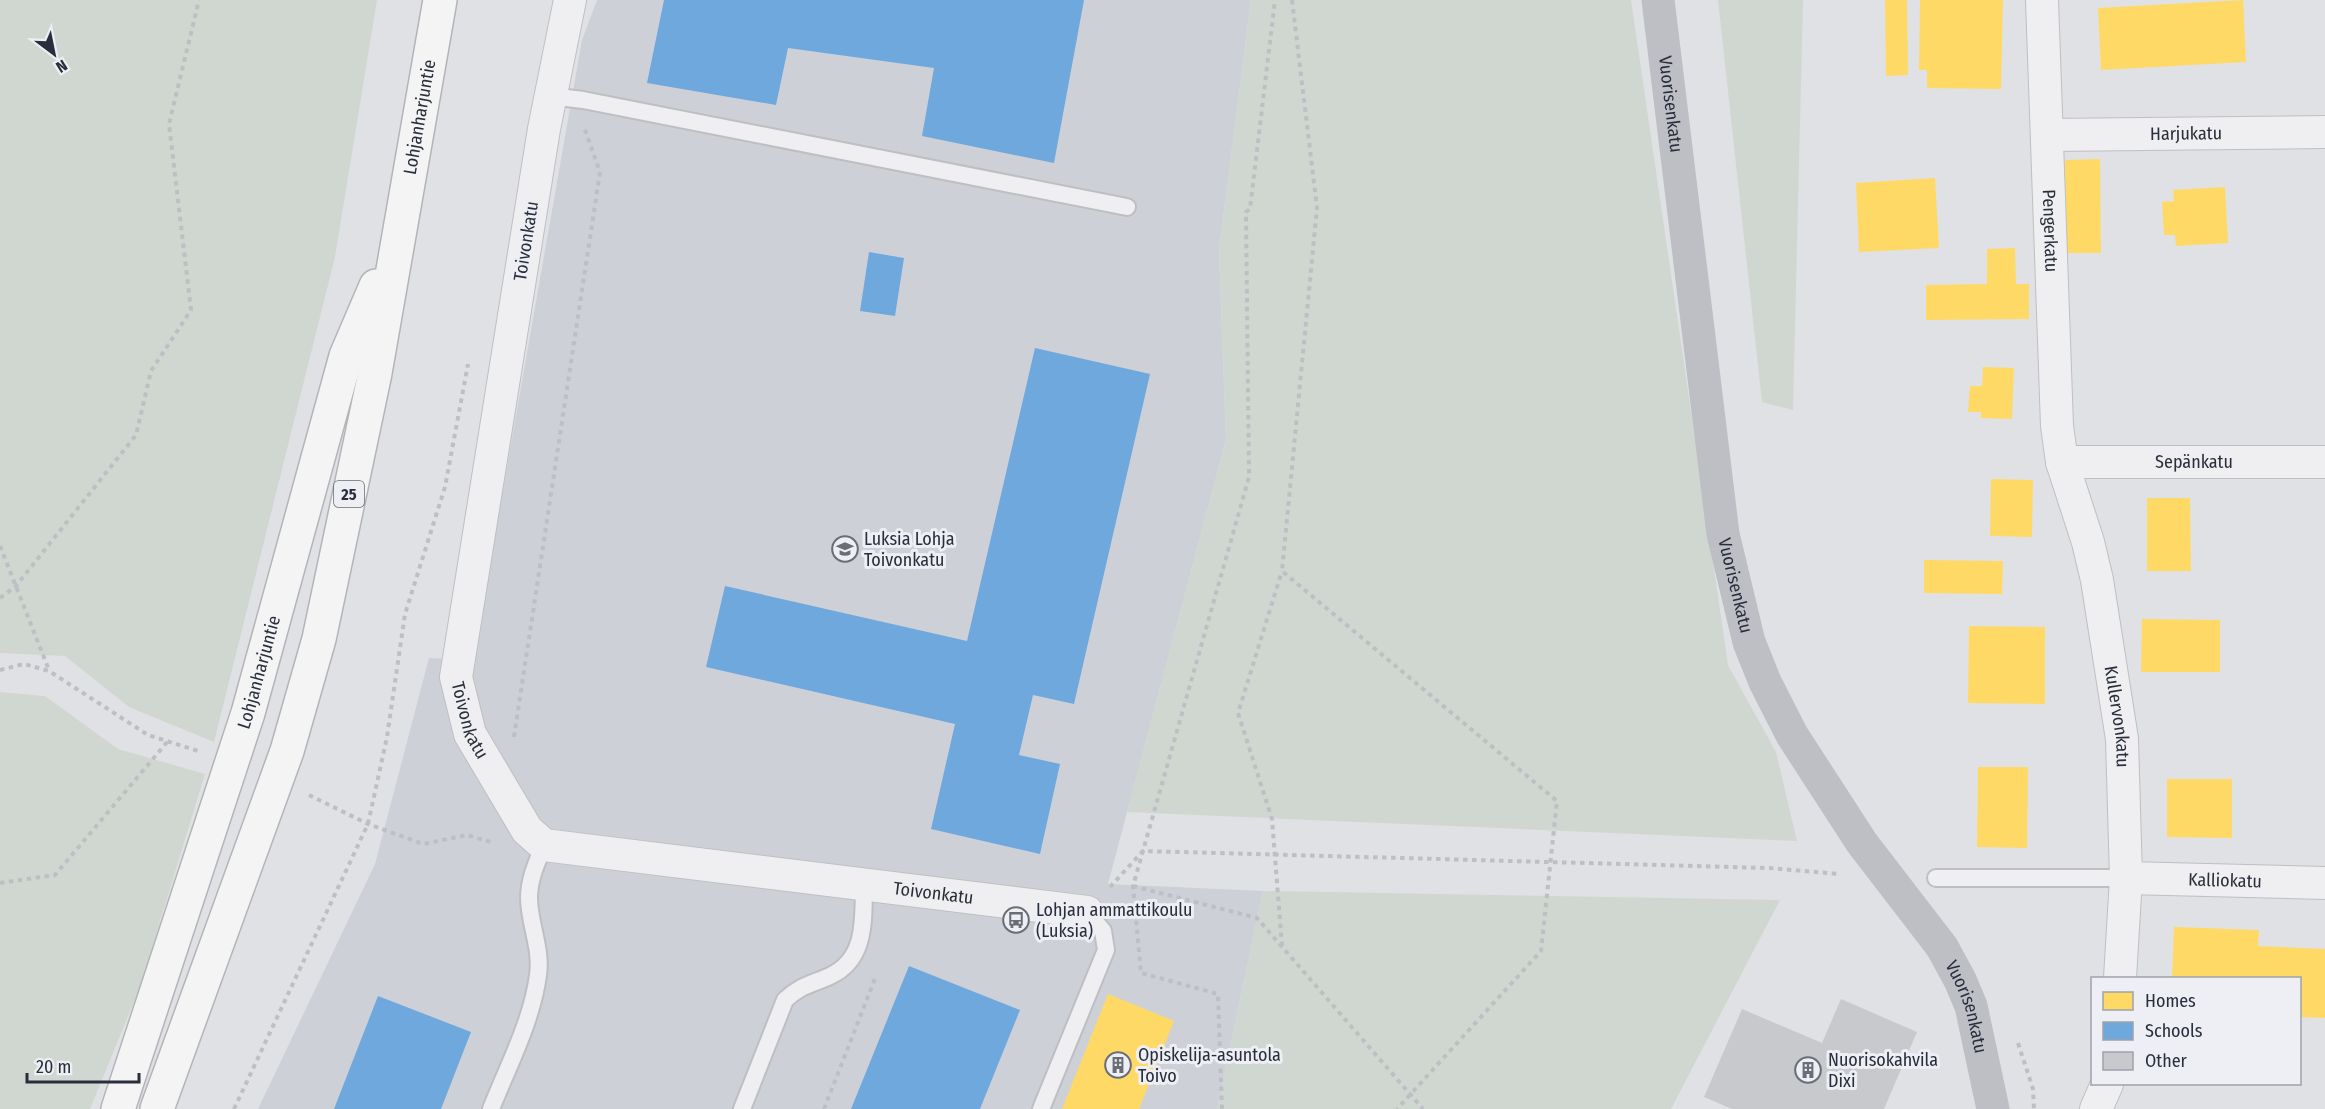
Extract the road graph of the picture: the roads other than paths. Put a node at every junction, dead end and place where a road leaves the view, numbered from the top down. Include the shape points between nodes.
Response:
1 (440, 0) edge
2 (570, 0) edge
3 (1658, 0) edge
4 (2042, 0) edge
5 (550, 96) junction
6 (2325, 132) edge
7 (2048, 135) junction
8 (1127, 207) dead end
9 (398, 234) junction
10 (2062, 462) junction
11 (2325, 462) edge
12 (536, 838) junction
13 (1936, 878) dead end
14 (2126, 878) junction
15 (2325, 884) edge
16 (864, 885) junction
17 (1087, 912) joint
18 (2120, 977) edge
19 (2106, 1085) edge
20 (118, 1109) edge
21 (157, 1109) edge
22 (491, 1109) edge
23 (742, 1109) edge
24 (1041, 1109) edge
25 (1993, 1109) edge
26 (2096, 1109) edge

1 - 9 highway, Lohjanharjuntie / 25
2 - 5 street, Toivonkatu
3 - 25 street, Vuorisenkatu via 1723,534 1749,642 1792,735 1862,843 1942,947 1960,980 1971,1006
4 - 7 street, Pengerkatu
5 - 8 lane
5 - 12 street, Toivonkatu via 456,677 470,734
6 - 7 street, Harjukatu
7 - 10 street, Pengerkatu via 2053,353
9 - 20 highway, Lohjanharjuntie / 25 via 346,356 248,713
9 - 21 highway, Lohjanharjuntie / 25 via 375,373 319,639 287,751
10 - 11 street, Sepänkatu
10 - 14 street, Kullervonkatu via 2097,580 2122,739
12 - 16 street, Toivonkatu
12 - 22 lane via 529,898 538,974 525,1024
13 - 14 lane
14 - 15 street, Kalliokatu
14 - 18 street, Kullervonkatu
16 - 17 street, Toivonkatu
16 - 23 lane via 863,927 850,962 797,988 785,1000
17 - 24 lane via 1103,931 1106,950
19 - 26 street

